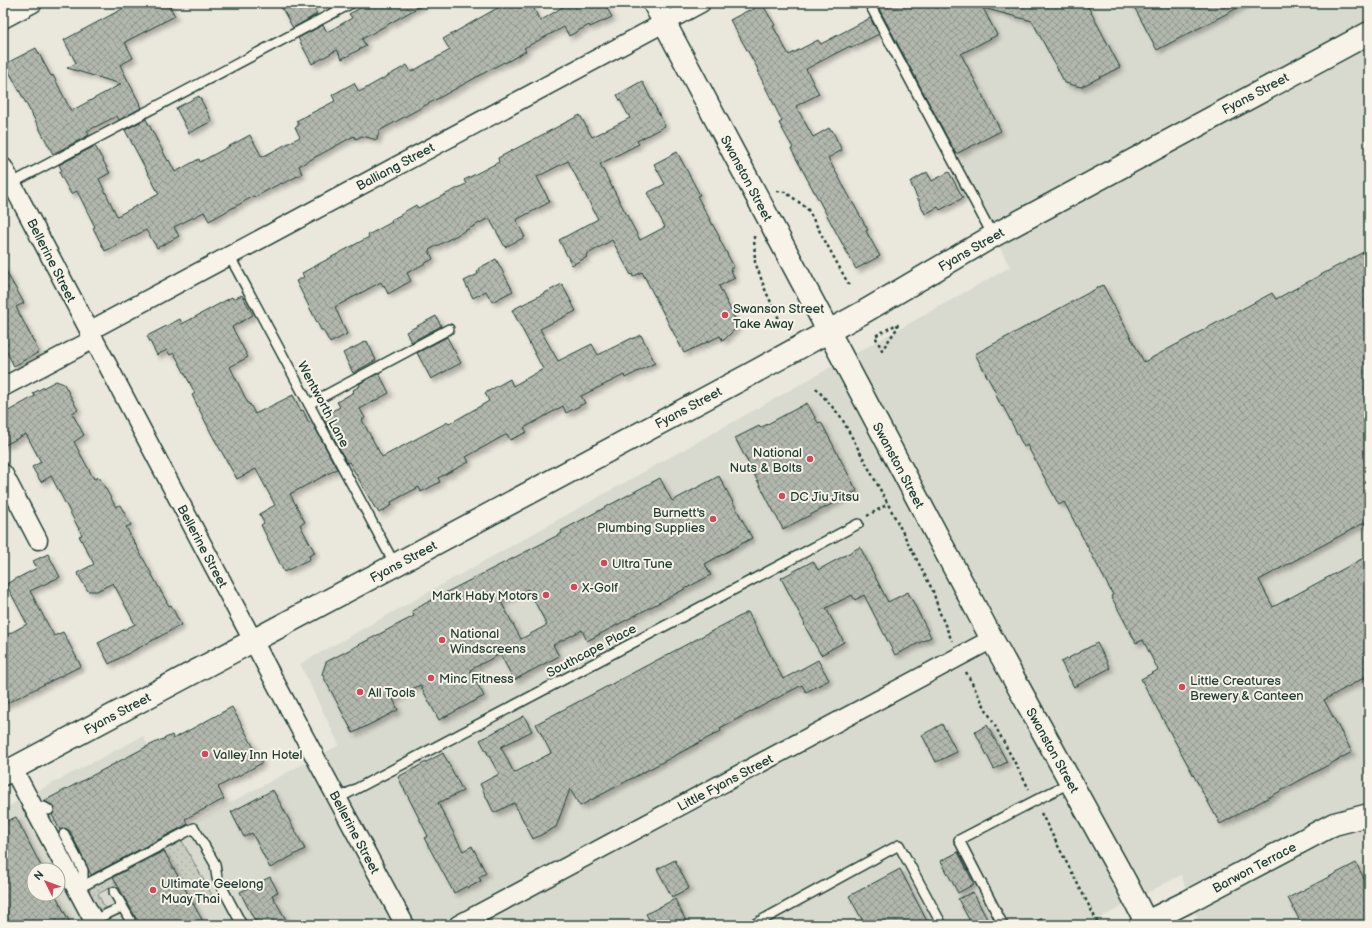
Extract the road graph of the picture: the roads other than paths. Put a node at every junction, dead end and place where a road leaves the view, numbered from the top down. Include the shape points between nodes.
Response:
1 (33, 3) edge
2 (352, 3) edge
3 (654, 3) edge
4 (701, 3) edge
5 (869, 3) edge
6 (3, 19) edge
7 (664, 23) junction
8 (1369, 32) edge
9 (3, 167) edge
10 (12, 183) junction
11 (993, 236) junction
12 (229, 255) junction
13 (449, 329) dead end
14 (828, 331) junction
15 (91, 335) junction
16 (3, 387) edge
17 (309, 404) junction
18 (3, 473) edge
19 (858, 524) dead end
20 (38, 540) dead end
21 (395, 565) junction
22 (992, 639) junction
23 (252, 640) junction
24 (8, 771) edge
25 (1071, 782) junction
26 (337, 799) junction
27 (1369, 815) edge
28 (64, 834) dead end
29 (77, 888) junction
30 (114, 892) dead end
31 (122, 907) junction
32 (130, 920) dead end
33 (95, 922) edge
34 (1145, 924) edge
35 (242, 925) edge
36 (405, 925) edge
37 (458, 925) edge
38 (753, 925) edge
39 (942, 925) edge
40 (1003, 925) edge

1 - 6 street
2 - 10 lane
3 - 7 main road, Swanston Street
4 - 7 street, Balliang Street
5 - 11 lane
7 - 12 street, Balliang Street
7 - 14 main road, Swanston Street
8 - 11 main road, Fyans Street
9 - 10 street, Bellerine Street
10 - 15 street, Bellerine Street
11 - 14 main road, Fyans Street
12 - 15 street, Balliang Street
12 - 17 lane, Wentworth Lane
13 - 17 lane
14 - 21 main road, Fyans Street
14 - 22 main road, Swanston Street
15 - 16 street, Balliang Street
15 - 23 street, Bellerine Street
17 - 21 lane, Wentworth Lane
18 - 20 street
19 - 26 lane, Southcape Place
21 - 23 main road, Fyans Street
22 - 25 main road, Swanston Street
22 - 37 street, Little Fyans Street
23 - 24 main road, Fyans Street
23 - 26 street, Bellerine Street
24 - 29 street via 42,809
25 - 34 main road, Swanston Street via 1125,881
25 - 40 lane via 959,840
26 - 36 street, Bellerine Street
27 - 34 main road, Barwon Terrace via 1334,824
28 - 29 lane via 83,870 83,877
29 - 33 street
29 - 35 lane via 194,828 215,864 217,878
30 - 31 lane
31 - 32 lane
31 - 33 lane
38 - 39 lane via 899,845

